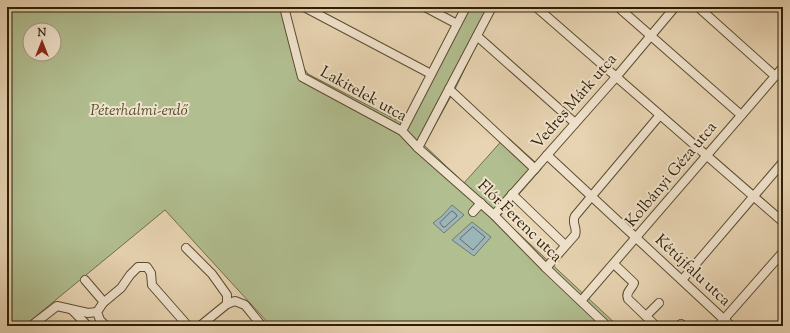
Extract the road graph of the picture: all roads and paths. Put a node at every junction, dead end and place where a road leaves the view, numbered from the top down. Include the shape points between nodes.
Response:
1 (284, 7) edge
2 (304, 7) edge
3 (425, 7) edge
4 (466, 7) edge
5 (492, 7) edge
6 (536, 7) edge
7 (618, 7) edge
8 (675, 7) edge
9 (698, 7) edge
10 (780, 7) edge
11 (783, 10) edge
12 (457, 24) junction
13 (652, 35) junction
14 (477, 36) junction
15 (783, 67) edge
16 (431, 74) junction
17 (617, 76) junction
18 (775, 76) junction
19 (449, 89) junction
20 (660, 115) junction
21 (741, 115) junction
22 (575, 123) junction
23 (402, 131) junction
24 (410, 140) joint
25 (418, 148) junction
26 (547, 155) junction
27 (707, 157) junction
28 (783, 162) edge
29 (535, 169) junction
30 (512, 194) junction
31 (592, 196) junction
32 (754, 197) junction
33 (482, 203) junction
34 (473, 212) dead end
35 (494, 215) junction
36 (783, 222) edge
37 (637, 238) junction
38 (565, 245) junction
39 (186, 248) dead end
40 (783, 252) edge
41 (614, 264) junction
42 (546, 268) junction
43 (85, 280) dead end
44 (682, 280) junction
45 (581, 301) junction
46 (103, 303) junction
47 (658, 303) dead end
48 (227, 304) junction
49 (73, 311) junction
50 (97, 312) junction
51 (646, 316) junction
52 (721, 323) edge
53 (31, 326) edge
54 (88, 326) edge
55 (106, 326) edge
56 (188, 326) edge
57 (200, 326) edge
58 (262, 326) edge
59 (607, 326) edge
60 (656, 326) edge
61 (731, 326) edge

1 - 23 street, Lakitelek utca via 302,77
2 - 16 street
3 - 12 street
4 - 12 street
5 - 14 street
6 - 17 street
7 - 13 street
8 - 13 street, Vedres Márk utca
9 - 18 street
10 - 11 street
12 - 16 street
13 - 17 street, Vedres Márk utca
13 - 21 street
14 - 19 street
14 - 22 street
15 - 18 street, Kolbányi Géza utca
16 - 23 street
17 - 20 street
17 - 22 street, Vedres Márk utca
18 - 21 street, Kolbányi Géza utca
19 - 25 street
19 - 29 street
20 - 27 street
20 - 31 street
21 - 27 street, Kolbányi Géza utca
22 - 26 street, Vedres Márk utca
23 - 24 street, Lakitelek utca
24 - 25 street, Flór Ferenc utca
25 - 33 street, Flór Ferenc utca
26 - 29 street, Vedres Márk utca
26 - 31 street, Kétújfalu utca
27 - 32 street
27 - 37 street, Kolbányi Géza utca
28 - 32 street
29 - 30 street, Vedres Márk utca
30 - 35 street, Vedres Márk utca
30 - 38 street
31 - 37 street, Kétújfalu utca
31 - 38 street via 574,218 576,232
32 - 36 street
32 - 44 street
33 - 34 street
33 - 35 street, Flór Ferenc utca
35 - 42 street, Flór Ferenc utca
37 - 41 street, Kolbányi Géza utca
37 - 44 street, Kétújfalu utca
38 - 42 street
39 - 48 street via 212,274 227,295
40 - 52 street
41 - 45 street, Kolbányi Géza utca
41 - 51 street via 633,282 634,285 626,296
42 - 45 street, Flór Ferenc utca
43 - 46 street
44 - 52 street, Kétújfalu utca
45 - 59 street, Flór Ferenc utca
46 - 50 street
46 - 56 street via 121,288 138,267 147,267 151,273 152,285
47 - 51 street
48 - 57 street
48 - 58 street via 235,300 245,305
49 - 50 street
49 - 53 street via 57,306
49 - 54 street
50 - 55 street
51 - 60 street
52 - 61 street, Kétújfalu utca

